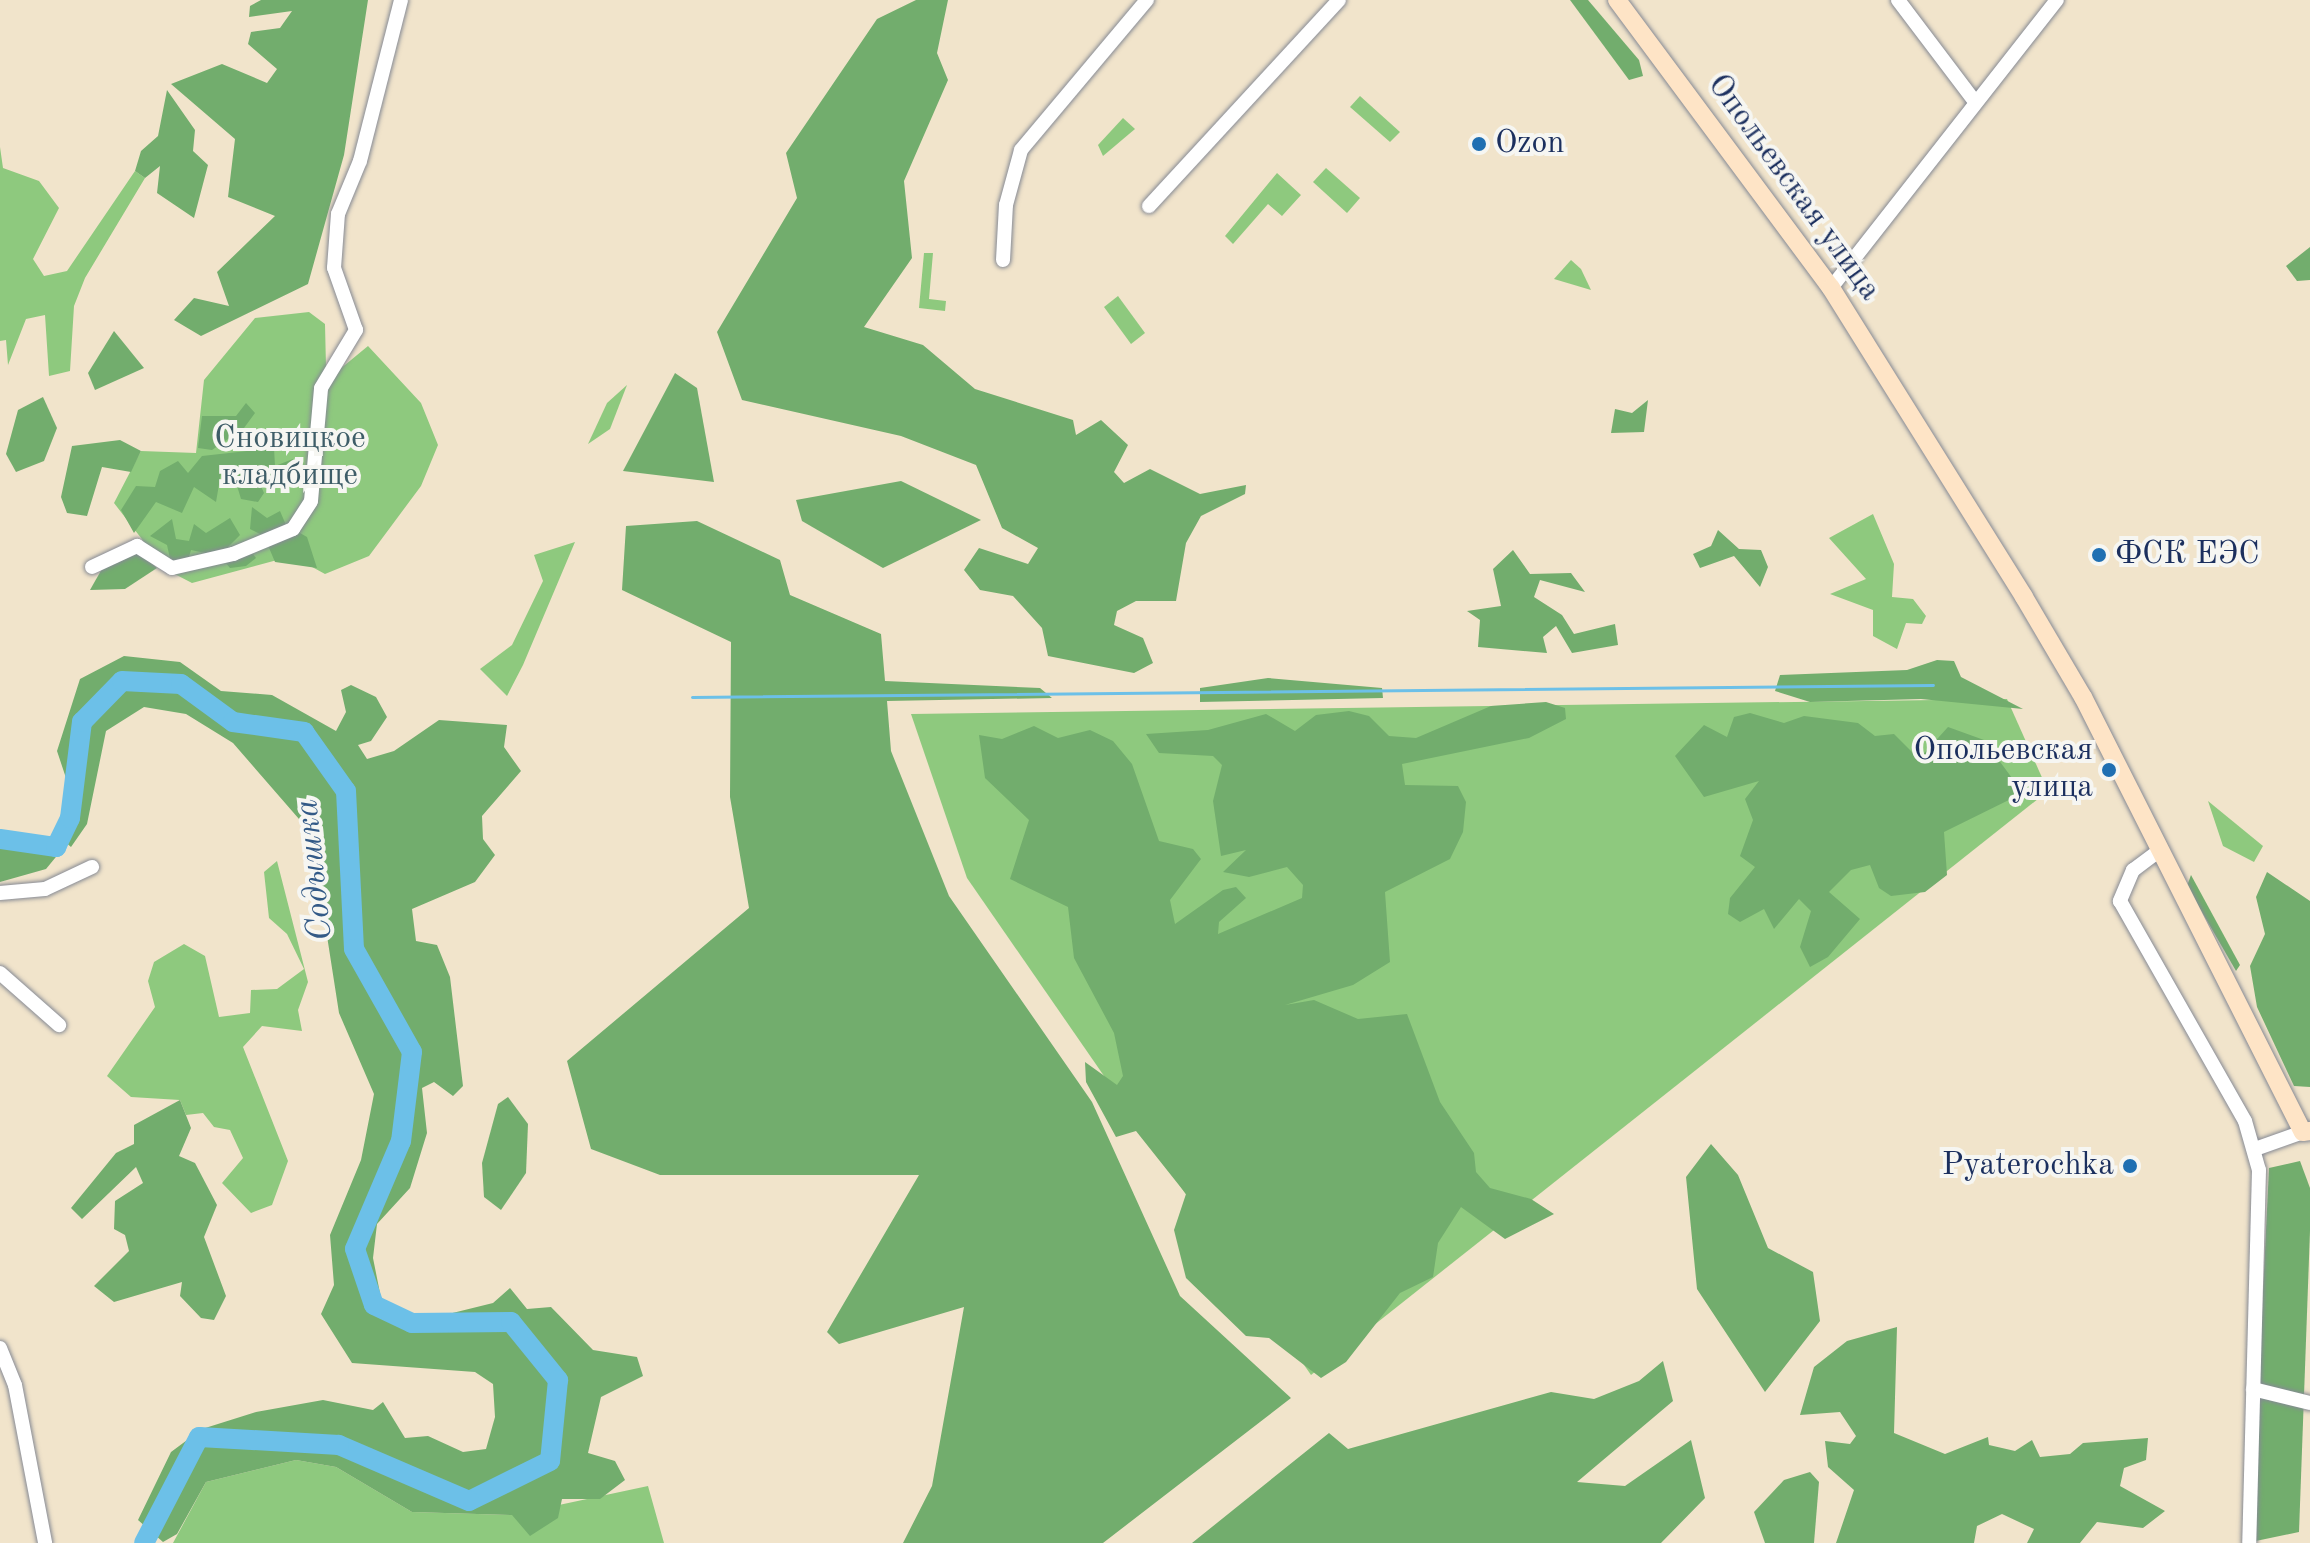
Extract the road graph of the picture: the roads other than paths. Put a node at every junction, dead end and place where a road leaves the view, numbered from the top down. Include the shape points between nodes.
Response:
1 (401, 0) edge
2 (1147, 0) edge
3 (1339, 0) edge
4 (1617, 0) edge
5 (1898, 0) edge
6 (2057, 0) edge
7 (1973, 99) junction
8 (1149, 206) dead end
9 (1003, 260) dead end
10 (1831, 288) junction
11 (92, 567) dead end
12 (2160, 850) junction
13 (92, 867) dead end
14 (0, 893) edge
15 (0, 973) edge
16 (59, 1025) dead end
17 (2306, 1131) edge
18 (2255, 1149) junction
19 (0, 1348) edge
20 (2253, 1389) junction
21 (2310, 1403) edge
22 (45, 1543) edge
23 (2249, 1543) edge

1 - 11 street via 360,161 338,214 334,268 356,330 321,388 311,501 293,529 233,554 172,568 137,546
2 - 9 street via 1021,150 1006,205
3 - 8 street
4 - 10 street, Опольевская улица
5 - 7 street
6 - 7 street
7 - 10 street via 1907,197
10 - 12 street, Опольевская улица via 2048,636
12 - 17 street, Опольевская улица
12 - 18 street via 2133,870 2120,901
13 - 14 street via 45,889
15 - 16 street
17 - 18 street
18 - 20 street via 2260,1196
19 - 22 street via 15,1385
20 - 21 street
20 - 23 street

